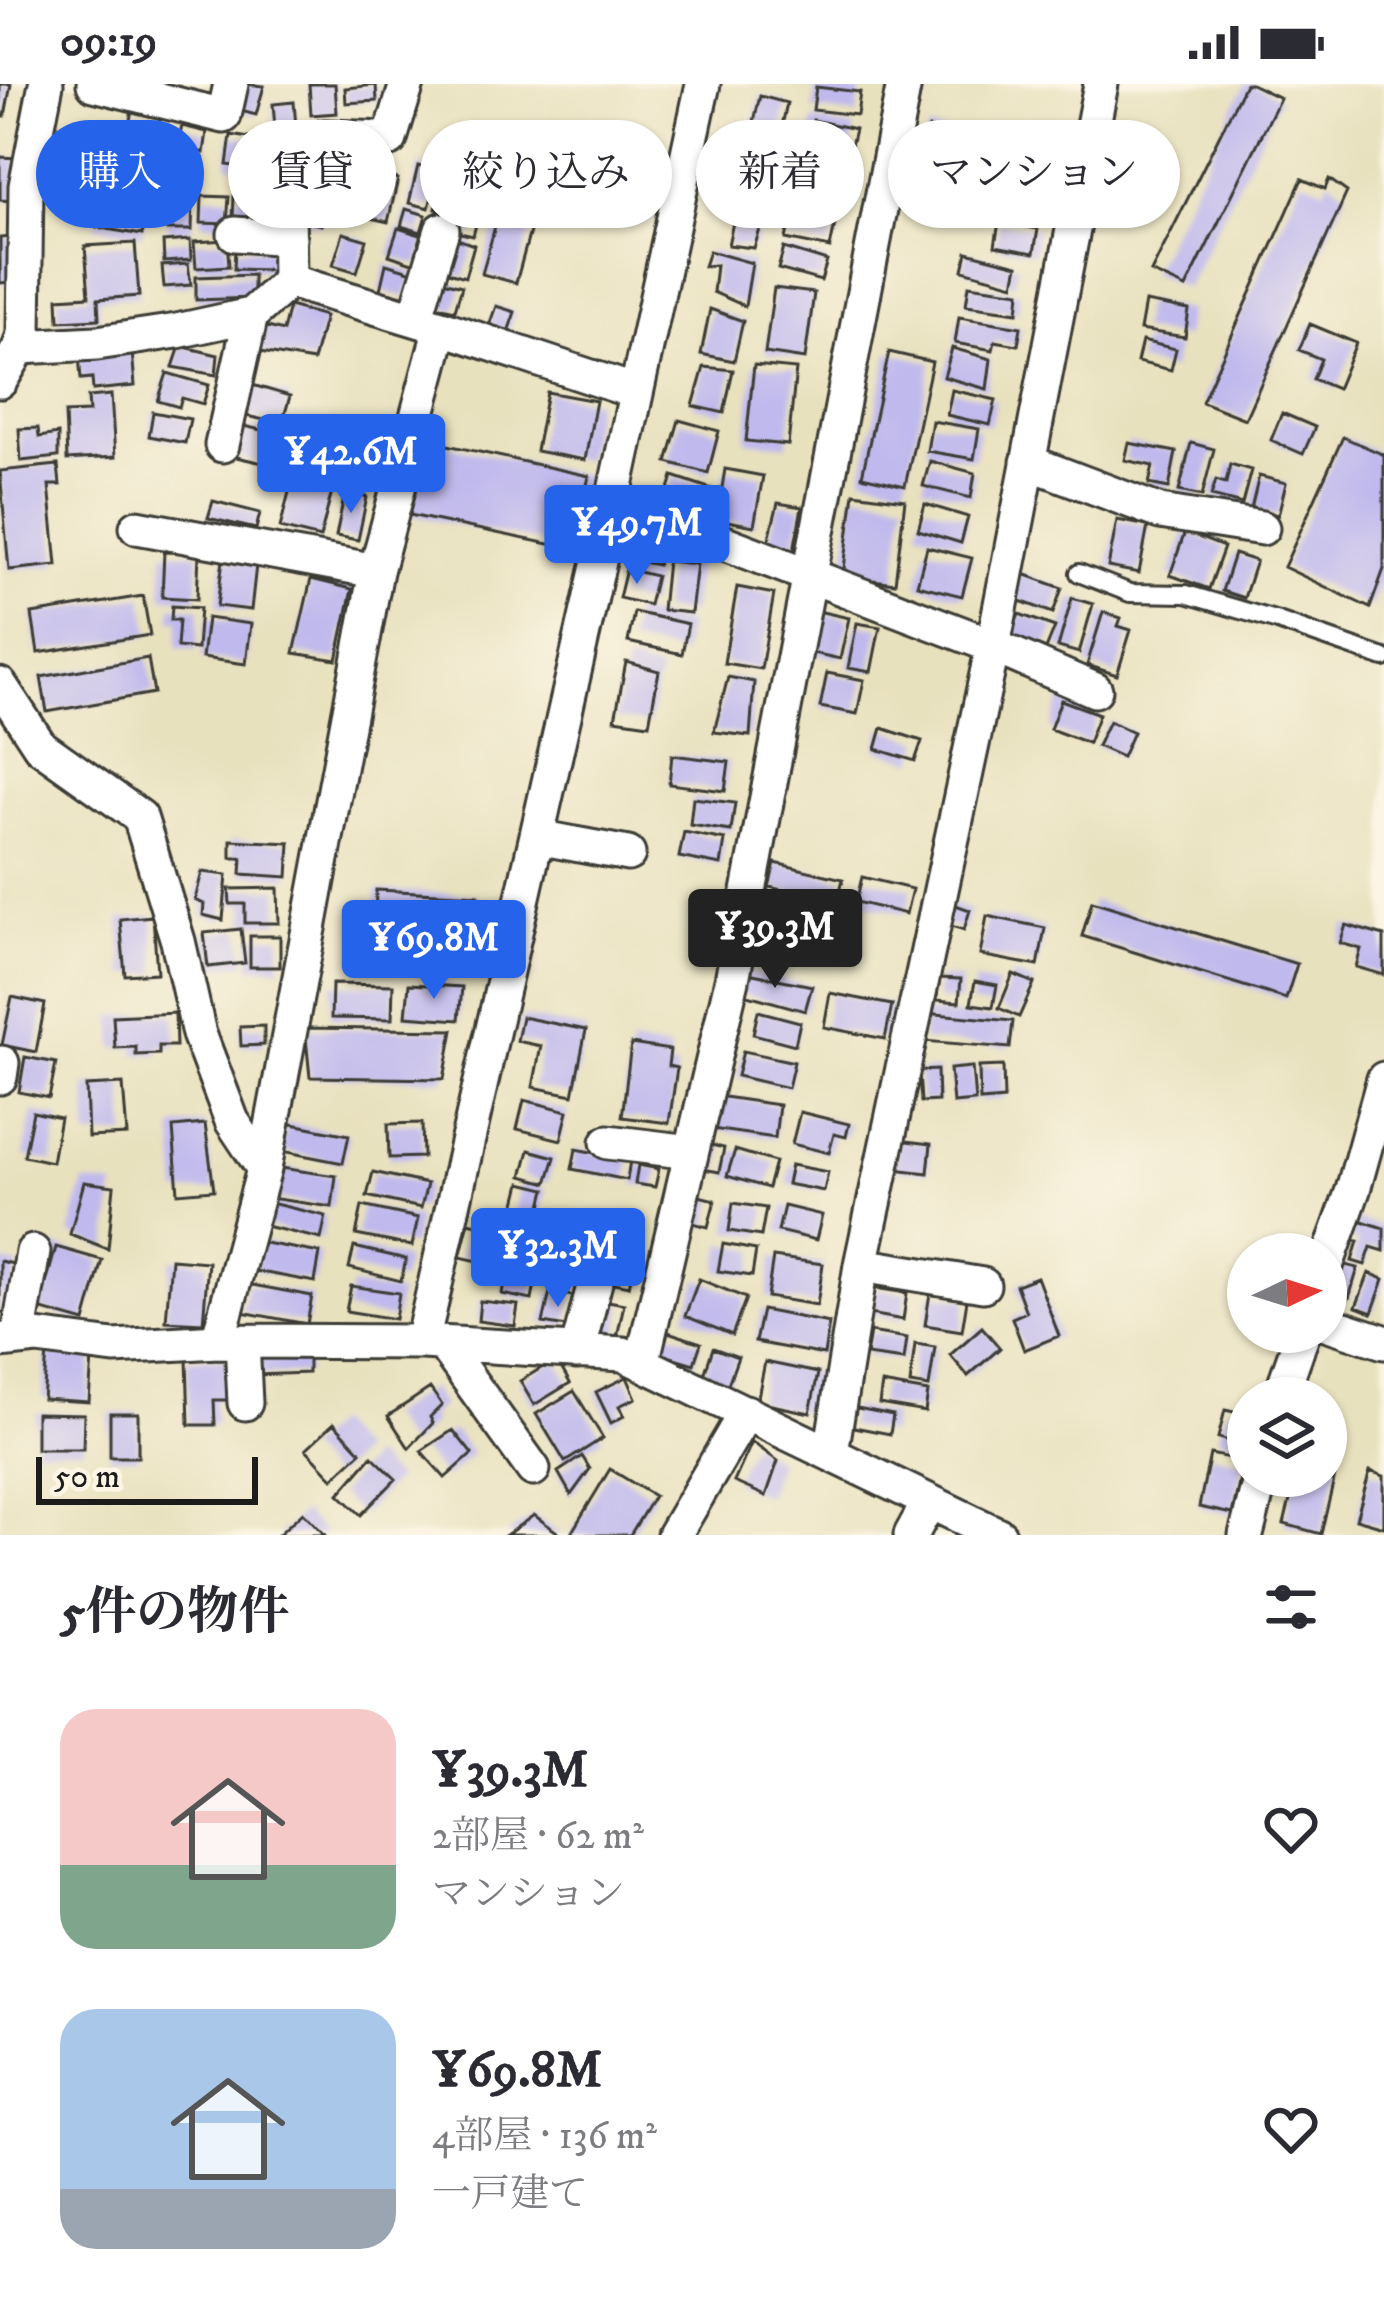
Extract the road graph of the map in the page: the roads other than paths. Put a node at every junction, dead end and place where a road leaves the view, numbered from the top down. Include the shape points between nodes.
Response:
1 (46, 84) edge
2 (94, 84) edge
3 (231, 84) edge
4 (407, 84) edge
5 (703, 84) edge
6 (904, 84) edge
7 (1101, 84) edge
8 (442, 230) dead end
9 (13, 231) edge
10 (235, 234) dead end
11 (289, 238) junction
12 (289, 281) junction
13 (251, 315) junction
14 (428, 323) junction
15 (20, 346) junction
16 (0, 381) edge
17 (636, 392) junction
18 (222, 445) dead end
19 (1028, 461) junction
20 (613, 500) junction
21 (137, 527) dead end
22 (1262, 528) dead end
23 (376, 571) junction
24 (1079, 573) dead end
25 (809, 575) junction
26 (993, 646) junction
27 (1384, 658) edge
28 (0, 685) edge
29 (1095, 690) dead end
30 (537, 837) junction
31 (628, 854) dead end
32 (1384, 1079) edge
33 (608, 1142) dead end
34 (692, 1152) junction
35 (264, 1169) junction
36 (1338, 1233) edge
37 (33, 1252) dead end
38 (601, 1259) dead end
39 (861, 1265) junction
40 (982, 1285) dead end
41 (1347, 1330) edge
42 (9, 1340) edge
43 (230, 1341) junction
44 (1384, 1342) edge
45 (433, 1344) junction
46 (578, 1352) junction
47 (642, 1363) junction
48 (244, 1403) dead end
49 (746, 1412) junction
50 (830, 1453) junction
51 (533, 1469) dead end
52 (1256, 1497) edge
53 (929, 1502) junction
54 (674, 1535) edge
55 (911, 1535) edge
56 (999, 1535) edge
57 (1246, 1535) edge

1 - 9 street
2 - 3 street via 224,116
4 - 11 street via 390,139 325,137 297,164
5 - 17 street
6 - 25 street
7 - 19 street
8 - 14 street
9 - 15 street
10 - 11 street
11 - 12 street
12 - 13 street
12 - 14 street
13 - 15 street via 97,343
13 - 18 street
14 - 17 street
14 - 23 street
15 - 16 street
17 - 20 street
19 - 22 street via 1160,512
19 - 26 street
20 - 25 street
20 - 30 street
21 - 23 street
23 - 35 street
24 - 27 lane via 1130,593 1186,594
25 - 26 street
25 - 34 street
26 - 29 street
26 - 39 street
28 - 35 street via 40,746 140,817 199,1034 232,1121
30 - 31 street
30 - 45 street
32 - 36 street
33 - 34 street
34 - 47 street
35 - 43 street
37 - 42 street
38 - 46 street
39 - 40 street
39 - 50 street
41 - 44 street
42 - 43 street via 114,1347
43 - 45 street
43 - 48 street
45 - 46 street
45 - 51 street
46 - 47 street
47 - 49 street
49 - 50 street
49 - 54 street
50 - 53 street
52 - 57 street
53 - 55 street
53 - 56 street

